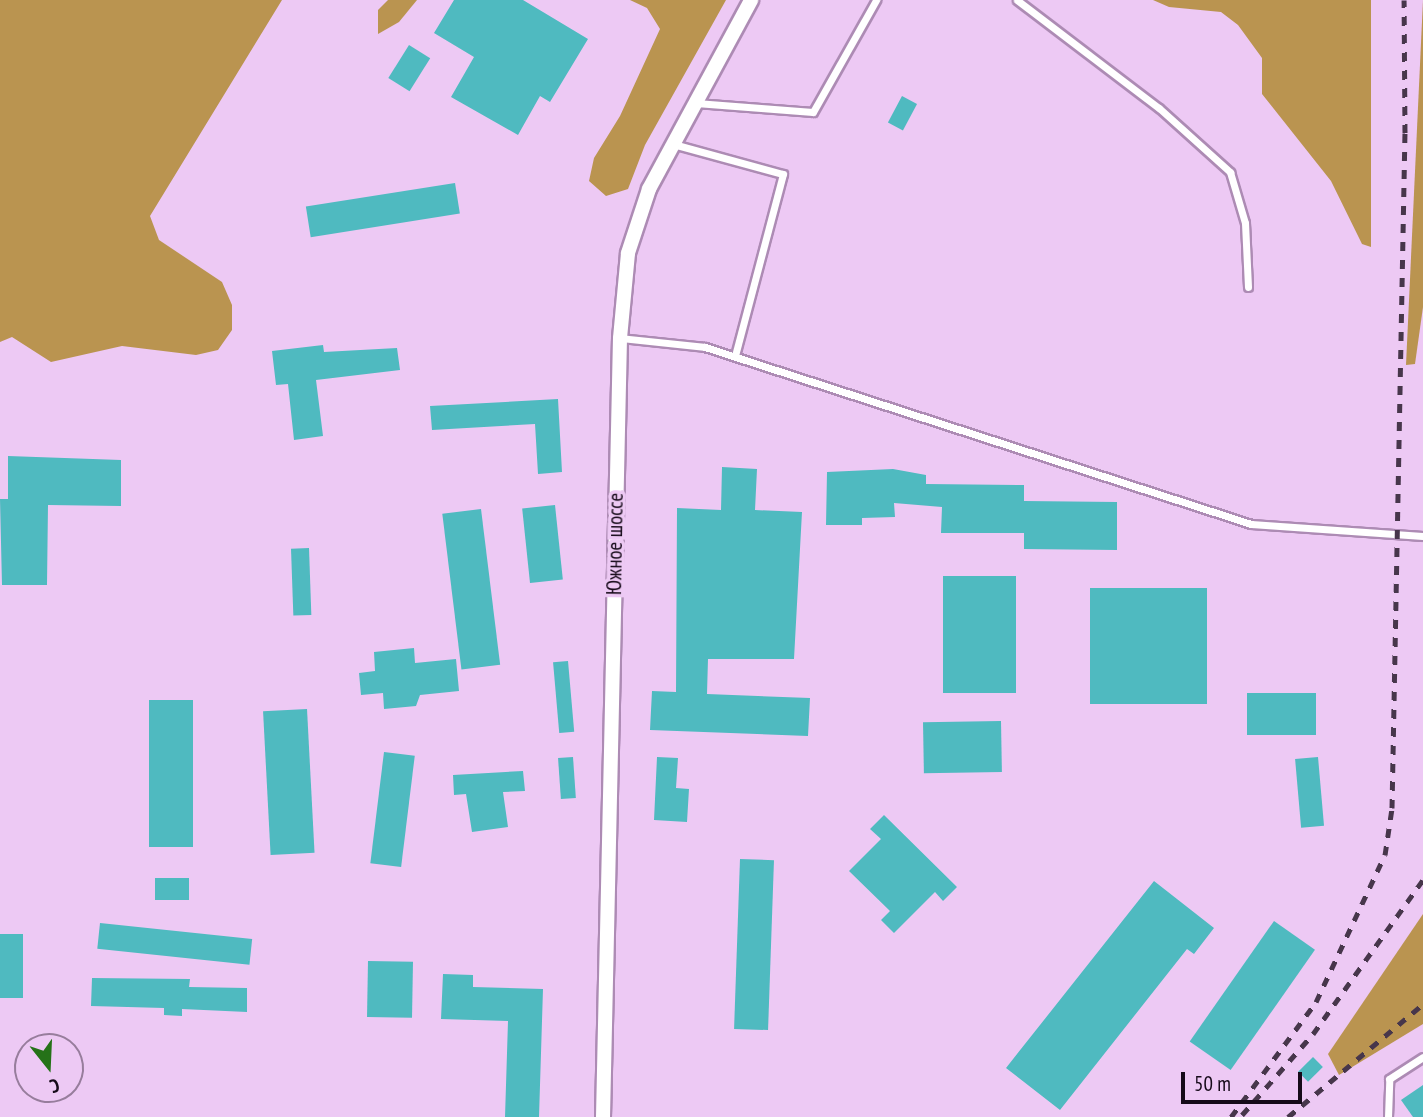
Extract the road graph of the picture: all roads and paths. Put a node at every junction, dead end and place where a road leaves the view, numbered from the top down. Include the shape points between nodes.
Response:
1 (751, 0) edge
2 (876, 0) edge
3 (1017, 0) edge
4 (696, 103) junction
5 (673, 144) junction
6 (1248, 287) dead end
7 (620, 338) junction
8 (735, 356) junction
9 (1423, 536) edge
10 (1423, 1056) edge
11 (603, 1117) edge
12 (1388, 1117) edge

1 - 4 street, Южное шоссе
2 - 4 lane via 813,112
3 - 6 lane via 1159,108 1230,172 1245,223
4 - 5 street, Южное шоссе
5 - 7 street, Южное шоссе via 649,189 628,253
5 - 8 lane via 783,174
7 - 8 lane via 705,347
7 - 11 street, Южное шоссе
8 - 9 lane via 1251,524
10 - 12 lane via 1389,1079

